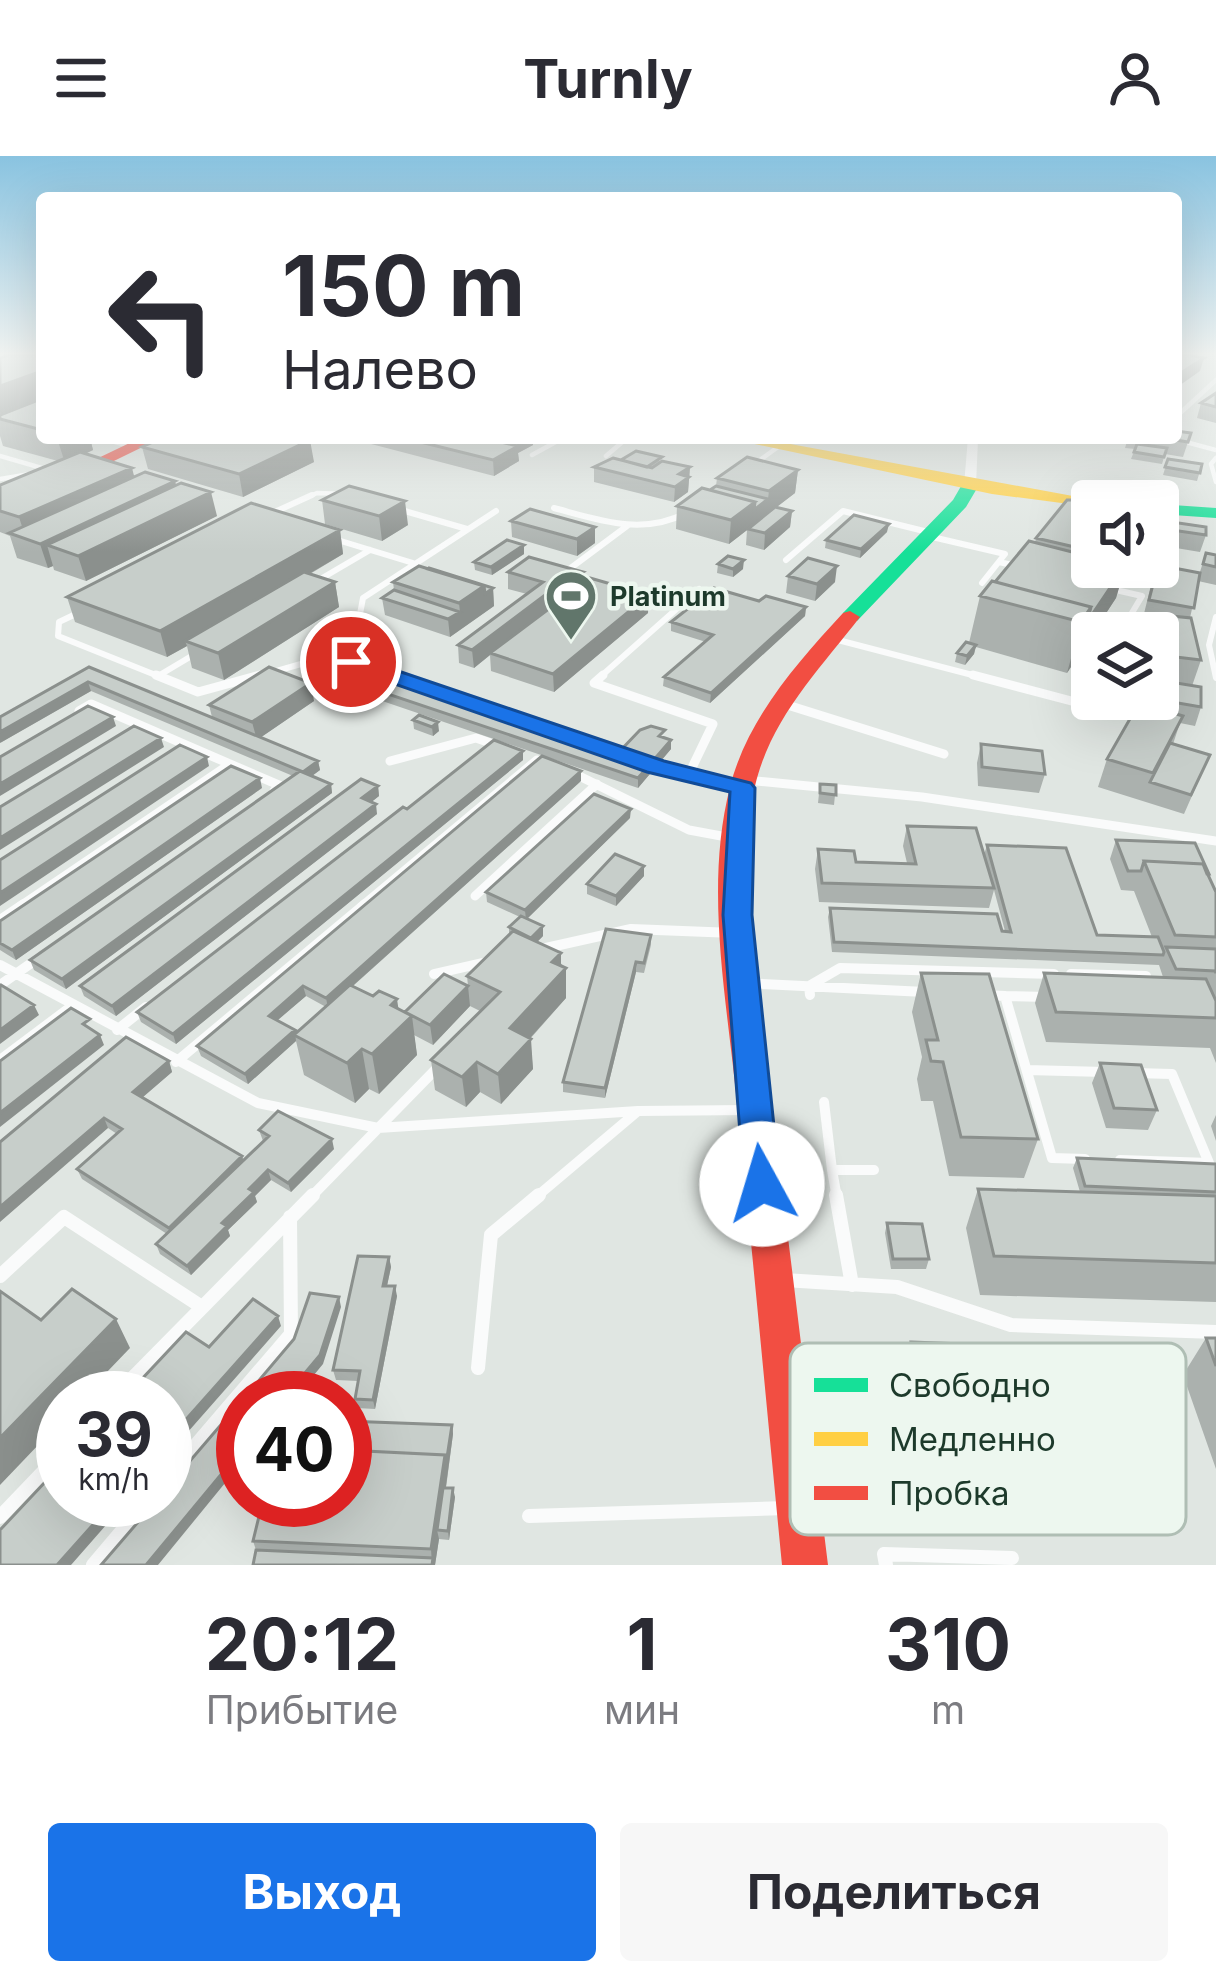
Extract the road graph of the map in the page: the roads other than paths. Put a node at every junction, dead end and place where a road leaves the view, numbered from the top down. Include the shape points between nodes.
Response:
1 (1182, 442) edge
2 (140, 444) edge
3 (551, 444) edge
4 (620, 444) edge
5 (773, 444) edge
6 (779, 444) edge
7 (973, 444) edge
8 (1216, 454) edge
9 (532, 455) dead end
10 (0, 456) edge
11 (606, 456) edge
12 (89, 467) junction
13 (748, 469) edge
14 (53, 471) junction
15 (0, 479) edge
16 (1216, 482) edge
17 (970, 485) junction
18 (1071, 499) edge
19 (368, 500) edge
20 (0, 505) edge
21 (388, 506) edge
22 (695, 506) edge
23 (554, 508) dead end
24 (1179, 510) edge
25 (496, 511) dead end
26 (1216, 514) edge
27 (284, 524) edge
28 (626, 526) junction
29 (467, 529) junction
30 (930, 534) junction
31 (327, 537) edge
32 (370, 550) junction
33 (786, 560) dead end
34 (999, 562) junction
35 (413, 563) junction
36 (547, 568) edge
37 (1026, 568) edge
38 (982, 584) edge
39 (1108, 588) edge
40 (699, 589) dead end
41 (292, 596) edge
42 (100, 602) edge
43 (1132, 612) edge
44 (1216, 617) edge
45 (833, 639) junction
46 (215, 642) edge
47 (351, 662) junction
48 (158, 676) junction
49 (1216, 679) edge
50 (1071, 701) edge
51 (781, 703) junction
52 (73, 715) edge
53 (138, 724) junction
54 (118, 736) edge
55 (568, 736) edge
56 (183, 744) junction
57 (944, 754) dead end
58 (165, 755) edge
59 (634, 759) edge
60 (537, 760) junction
61 (390, 761) dead end
62 (230, 764) junction
63 (688, 776) junction
64 (597, 784) junction
65 (744, 784) junction
66 (262, 799) edge
67 (737, 838) junction
68 (1216, 841) edge
69 (476, 896) dead end
70 (0, 920) edge
71 (739, 934) junction
72 (53, 947) edge
73 (521, 954) edge
74 (500, 959) edge
75 (0, 965) edge
76 (15, 974) junction
77 (434, 974) dead end
78 (1146, 976) edge
79 (742, 982) junction
80 (0, 985) edge
81 (83, 988) edge
82 (810, 991) junction
83 (943, 993) edge
84 (964, 994) edge
85 (1005, 995) junction
86 (1052, 997) edge
87 (154, 1001) edge
88 (68, 1004) junction
89 (123, 1033) junction
90 (111, 1052) edge
91 (446, 1059) edge
92 (0, 1060) edge
93 (176, 1062) junction
94 (1027, 1070) junction
95 (824, 1102) dead end
96 (754, 1110) junction
97 (638, 1111) junction
98 (378, 1127) junction
99 (832, 1170) junction
100 (874, 1170) dead end
101 (290, 1217) junction
102 (0, 1276) edge
103 (773, 1280) junction
104 (852, 1285) junction
105 (202, 1307) junction
106 (1216, 1332) edge
107 (478, 1368) dead end
108 (139, 1371) edge
109 (790, 1429) edge
110 (192, 1450) edge
111 (36, 1479) edge
112 (790, 1508) edge
113 (529, 1516) dead end
114 (0, 1517) edge
115 (125, 1527) edge
116 (802, 1535) edge
117 (1012, 1558) dead end
118 (93, 1565) edge
119 (805, 1565) edge
120 (886, 1565) edge

1 - 8 lane
2 - 12 street
3 - 9 lane
4 - 11 lane
5 - 13 lane
6 - 17 street
7 - 17 street
8 - 16 lane
10 - 14 lane
12 - 14 lane
12 - 20 street
14 - 15 lane
17 - 18 street
17 - 30 street
19 - 27 lane via 317,493 262,518
21 - 29 lane
22 - 28 lane via 664,524
23 - 28 lane
24 - 26 street
25 - 29 lane
28 - 36 lane via 564,573
29 - 35 lane
30 - 33 lane via 843,512
30 - 34 lane via 1005,554
30 - 45 street
31 - 32 lane
32 - 35 lane
32 - 41 lane
34 - 37 lane
34 - 38 lane
35 - 47 lane via 363,598
39 - 43 lane via 1142,596
40 - 63 lane via 594,683 712,724
42 - 48 lane via 59,622 58,636
44 - 49 lane via 1209,645
45 - 50 lane
45 - 51 street
46 - 48 lane
47 - 48 lane via 304,661 218,691
47 - 55 lane
51 - 57 lane
51 - 65 street
52 - 53 lane via 92,704
53 - 54 lane
53 - 56 lane
56 - 58 lane
56 - 62 lane
59 - 63 lane
60 - 61 lane via 476,738
60 - 64 lane
60 - 93 lane
62 - 66 lane via 281,786
62 - 70 lane
63 - 65 lane
64 - 67 lane via 688,830
64 - 69 lane
65 - 67 street
65 - 68 lane via 922,797
67 - 71 street
71 - 73 lane via 631,929
71 - 79 street
72 - 76 lane
74 - 77 lane
75 - 76 lane
76 - 80 lane
76 - 88 lane
78 - 82 lane via 840,968
79 - 82 lane
79 - 96 street
81 - 88 lane
82 - 83 lane
84 - 85 lane
85 - 86 lane
85 - 94 lane
87 - 89 lane
88 - 89 lane
88 - 92 lane
89 - 90 lane
89 - 93 lane
91 - 98 lane
93 - 98 lane via 258,1103
94 - 94 lane via 1172,1074 1209,1163 1052,1158
95 - 99 lane
96 - 97 lane
96 - 103 street
97 - 98 lane
97 - 107 lane via 491,1235
98 - 101 lane
99 - 100 lane
99 - 104 lane
101 - 105 lane
101 - 110 lane via 291,1334
102 - 105 lane via 64,1217
103 - 104 lane
103 - 109 street
104 - 106 lane via 897,1288 1011,1324
105 - 108 lane
111 - 114 lane
112 - 113 lane
115 - 118 lane
116 - 119 street
117 - 120 lane via 884,1554

